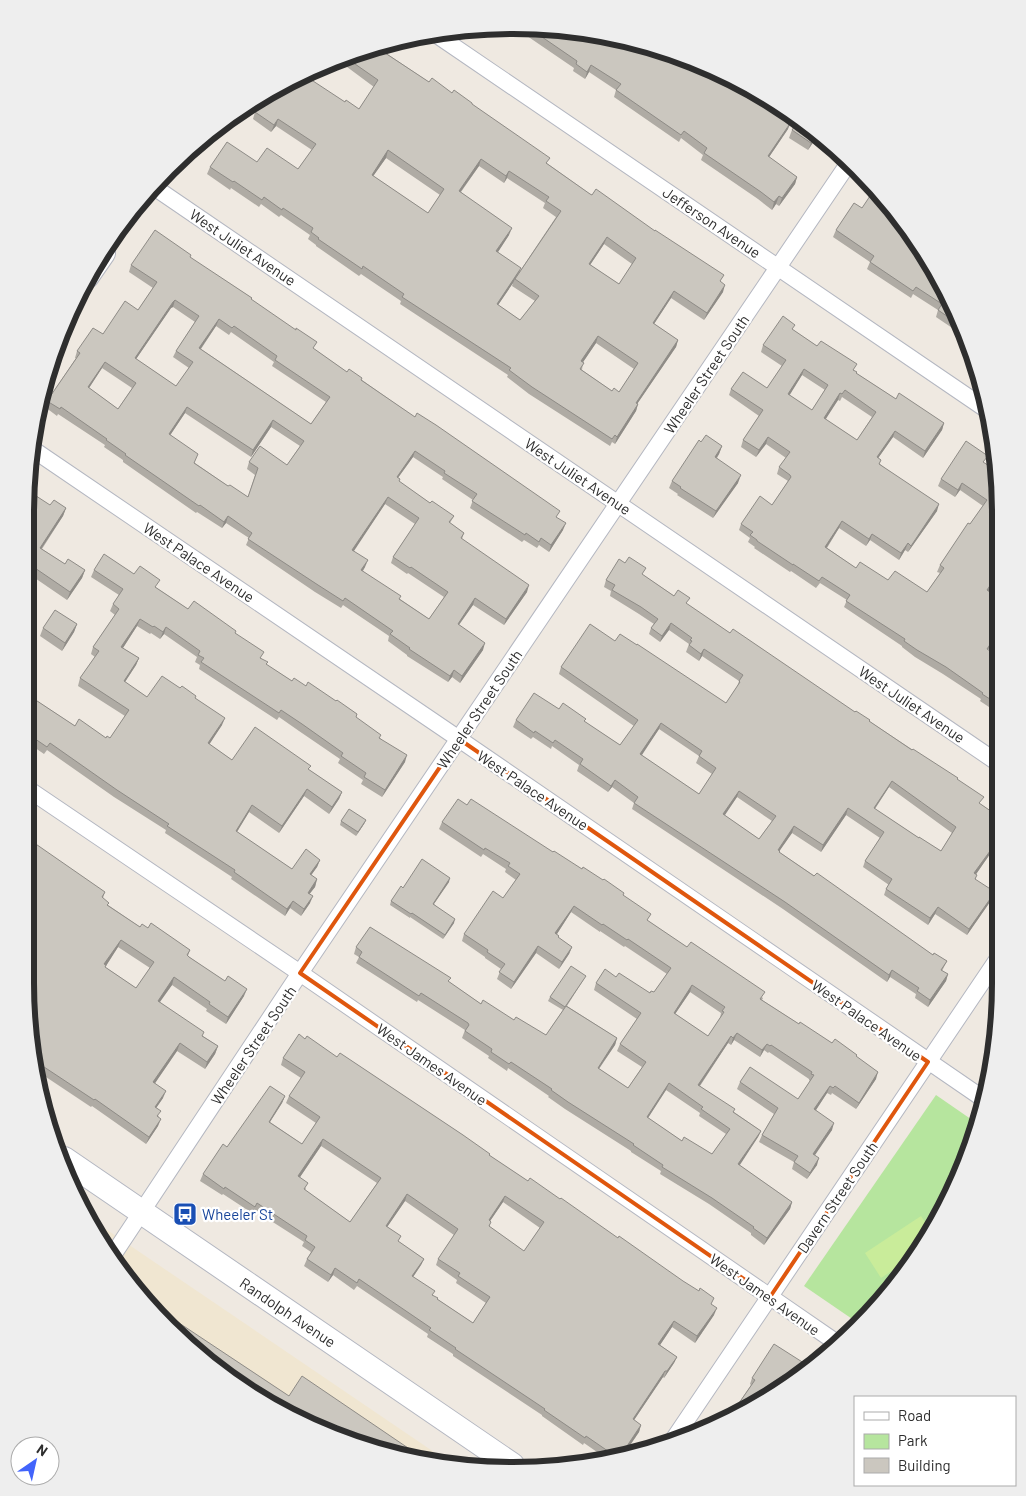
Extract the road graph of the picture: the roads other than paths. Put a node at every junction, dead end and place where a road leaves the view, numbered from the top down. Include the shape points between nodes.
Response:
1 (443, 39) edge
2 (845, 168) edge
3 (159, 190) edge
4 (778, 268) junction
5 (980, 405) edge
6 (38, 453) edge
7 (619, 504) junction
8 (459, 739) junction
9 (992, 759) edge
10 (34, 793) edge
11 (992, 967) edge
12 (300, 974) junction
13 (928, 1062) junction
14 (979, 1096) edge
15 (69, 1162) edge
16 (142, 1212) junction
17 (116, 1251) edge
18 (770, 1297) junction
19 (832, 1340) edge
20 (678, 1433) edge
21 (507, 1462) edge

1 - 4 street, Jefferson Avenue
2 - 4 street, Wheeler Street South
3 - 7 street, West Juliet Avenue
4 - 5 street, Jefferson Avenue
4 - 7 street, Wheeler Street South
6 - 8 street, West Palace Avenue
7 - 8 street, Wheeler Street South
7 - 9 street, West Juliet Avenue
8 - 12 street, Wheeler Street South
8 - 13 street, West Palace Avenue
10 - 12 street, West James Avenue
11 - 13 street, Davern Street South
12 - 16 street, Wheeler Street South
12 - 18 street, West James Avenue
13 - 14 street, West Palace Avenue
13 - 18 street, Davern Street South
15 - 16 main road, Randolph Avenue
16 - 17 street, Wheeler Street South
16 - 21 main road, Randolph Avenue
18 - 19 street, West James Avenue
18 - 20 street, Davern Street South

